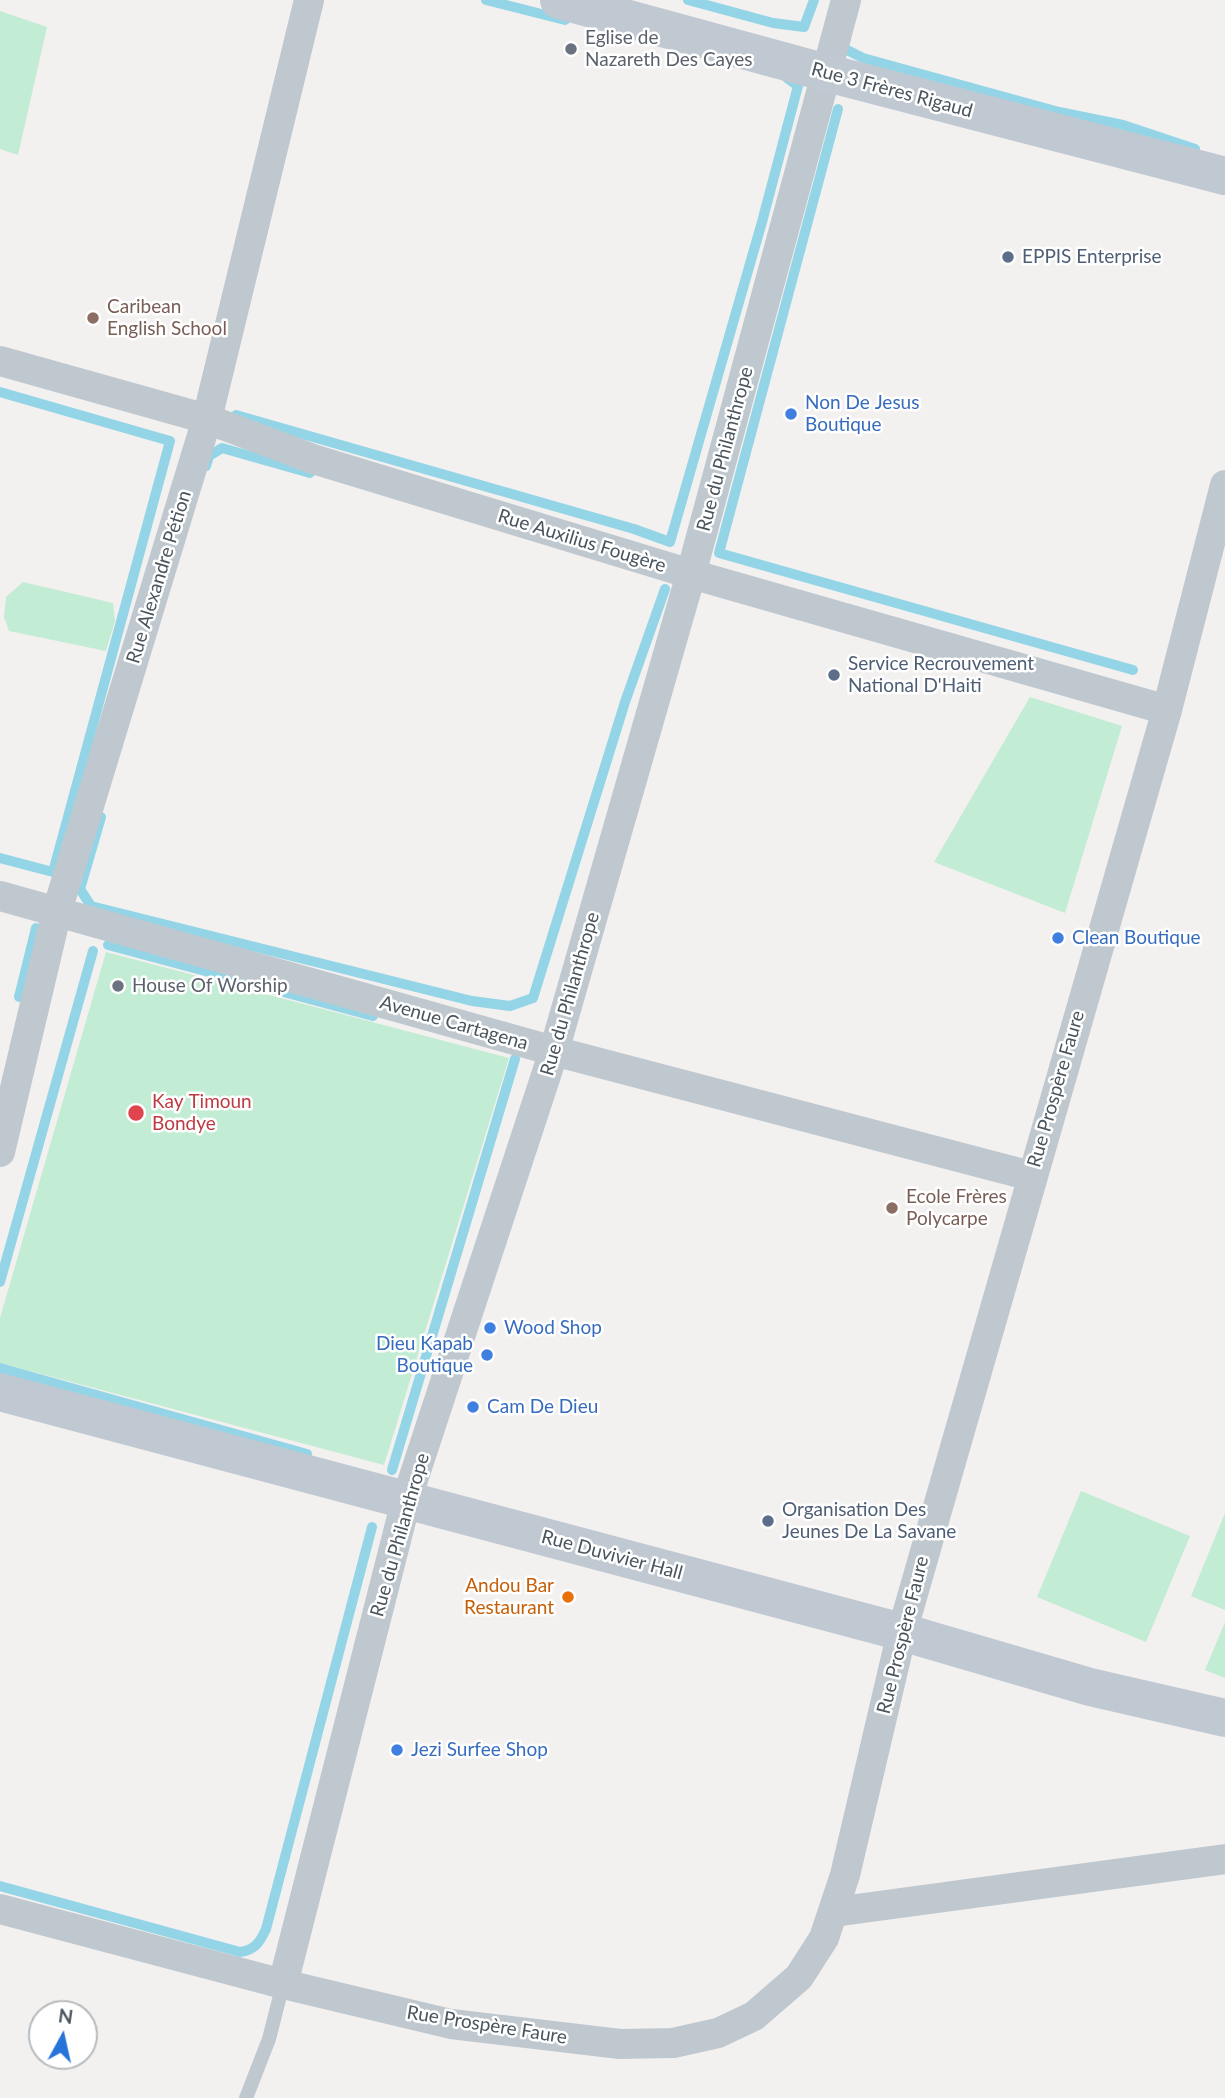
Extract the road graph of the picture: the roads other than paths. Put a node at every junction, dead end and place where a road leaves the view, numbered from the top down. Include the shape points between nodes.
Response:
1 (309, 0) edge
2 (559, 0) edge
3 (846, 0) edge
4 (827, 73) junction
5 (1225, 176) edge
6 (0, 361) edge
7 (207, 419) junction
8 (1225, 485) edge
9 (691, 574) junction
10 (1167, 710) junction
11 (0, 896) edge
12 (57, 911) junction
13 (554, 1051) junction
14 (0, 1152) edge
15 (1031, 1176) junction
16 (0, 1392) edge
17 (406, 1501) junction
18 (902, 1632) junction
19 (1225, 1718) edge
20 (1225, 1859) edge
21 (0, 1909) edge
22 (834, 1912) junction
23 (283, 1984) junction
24 (246, 2098) edge

1 - 7 street, Rue Alexandre Pétion
2 - 4 street, Rue 3 Frères Rigaud
3 - 4 street, Rue du Philanthrope
4 - 5 street, Rue 3 Frères Rigaud
4 - 9 street, Rue du Philanthrope
6 - 7 street, Rue Auxilius Fougère
7 - 9 street, Rue Auxilius Fougère via 313,459
7 - 12 street, Rue Alexandre Pétion
8 - 10 street, Rue Prospère Faure
9 - 10 street, Rue Auxilius Fougère
9 - 13 street, Rue du Philanthrope
10 - 15 street, Rue Prospère Faure
11 - 12 street, Avenue Cartagena
12 - 13 street, Avenue Cartagena
12 - 14 street, Rue Alexandre Pétion
13 - 15 street, Avenue Cartagena
13 - 17 street, Rue du Philanthrope
15 - 18 street, Rue Prospère Faure
16 - 17 street, Rue Duvivier Hall
17 - 18 street, Rue Duvivier Hall
17 - 23 street, Rue du Philanthrope
18 - 19 street, Rue Duvivier Hall via 1090,1687
18 - 22 street, Rue Prospère Faure
20 - 22 street
21 - 23 street, Rue Prospère Faure
22 - 23 street, Rue Prospère Faure via 824,1938 799,1977 754,2016 718,2033 673,2043 620,2045 451,2024
23 - 24 lane via 269,2039

